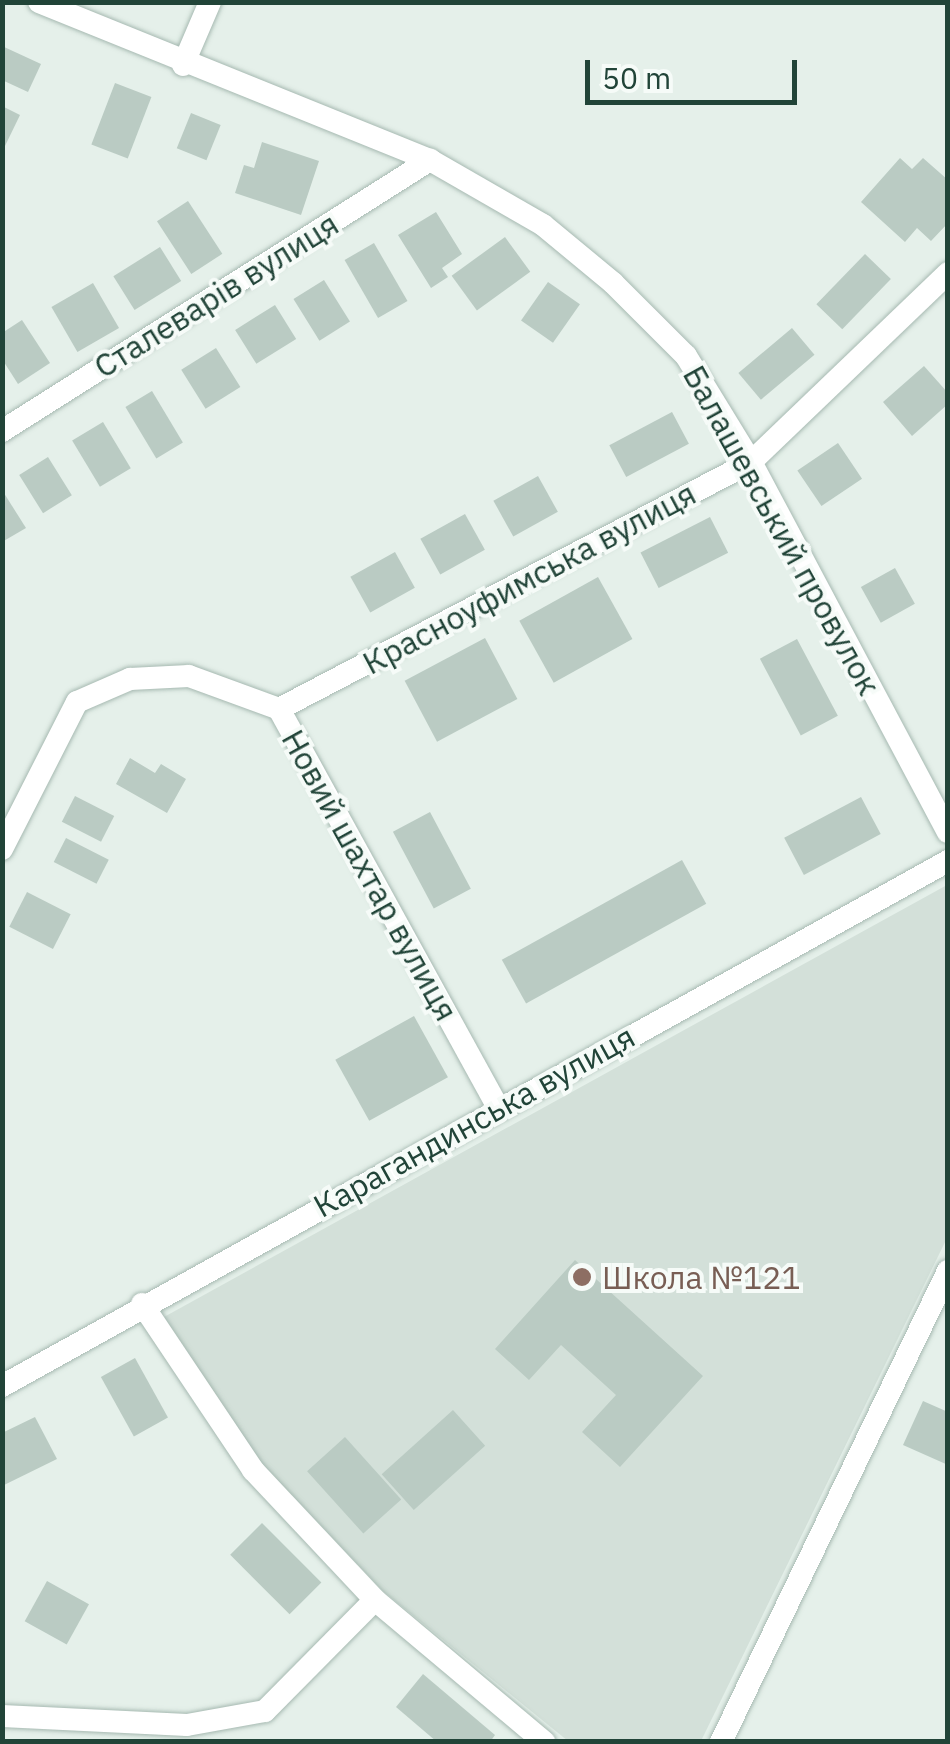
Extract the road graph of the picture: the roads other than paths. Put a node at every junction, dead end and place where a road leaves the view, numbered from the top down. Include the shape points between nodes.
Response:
1 (39, 2) edge
2 (210, 2) edge
3 (184, 65) junction
4 (430, 160) junction
5 (948, 273) edge
6 (2, 431) edge
7 (752, 462) junction
8 (279, 710) junction
9 (948, 832) edge
10 (2, 850) edge
11 (948, 861) edge
12 (498, 1108) junction
13 (948, 1271) edge
14 (142, 1304) junction
15 (2, 1386) edge
16 (375, 1600) junction
17 (2, 1716) edge
18 (544, 1742) edge
19 (722, 1742) edge

1 - 3 street, Балашевський провулок
2 - 3 street
3 - 4 street, Балашевський провулок
4 - 6 street, Сталеварів вулиця
4 - 7 street, Балашевський провулок via 544,225 613,283 686,356
5 - 7 street, Красноуфимська вулиця
7 - 8 street, Красноуфимська вулиця
7 - 9 street, Балашевський провулок
8 - 10 street, Новий шахтар вулиця via 189,676 130,679 77,702
8 - 12 street, Новий шахтар вулиця
11 - 12 street, Карагандинська вулиця
12 - 14 street, Карагандинська вулиця
13 - 19 street
14 - 15 street, Карагандинська вулиця
14 - 16 street via 253,1470
16 - 17 street via 265,1711 187,1725
16 - 18 street

